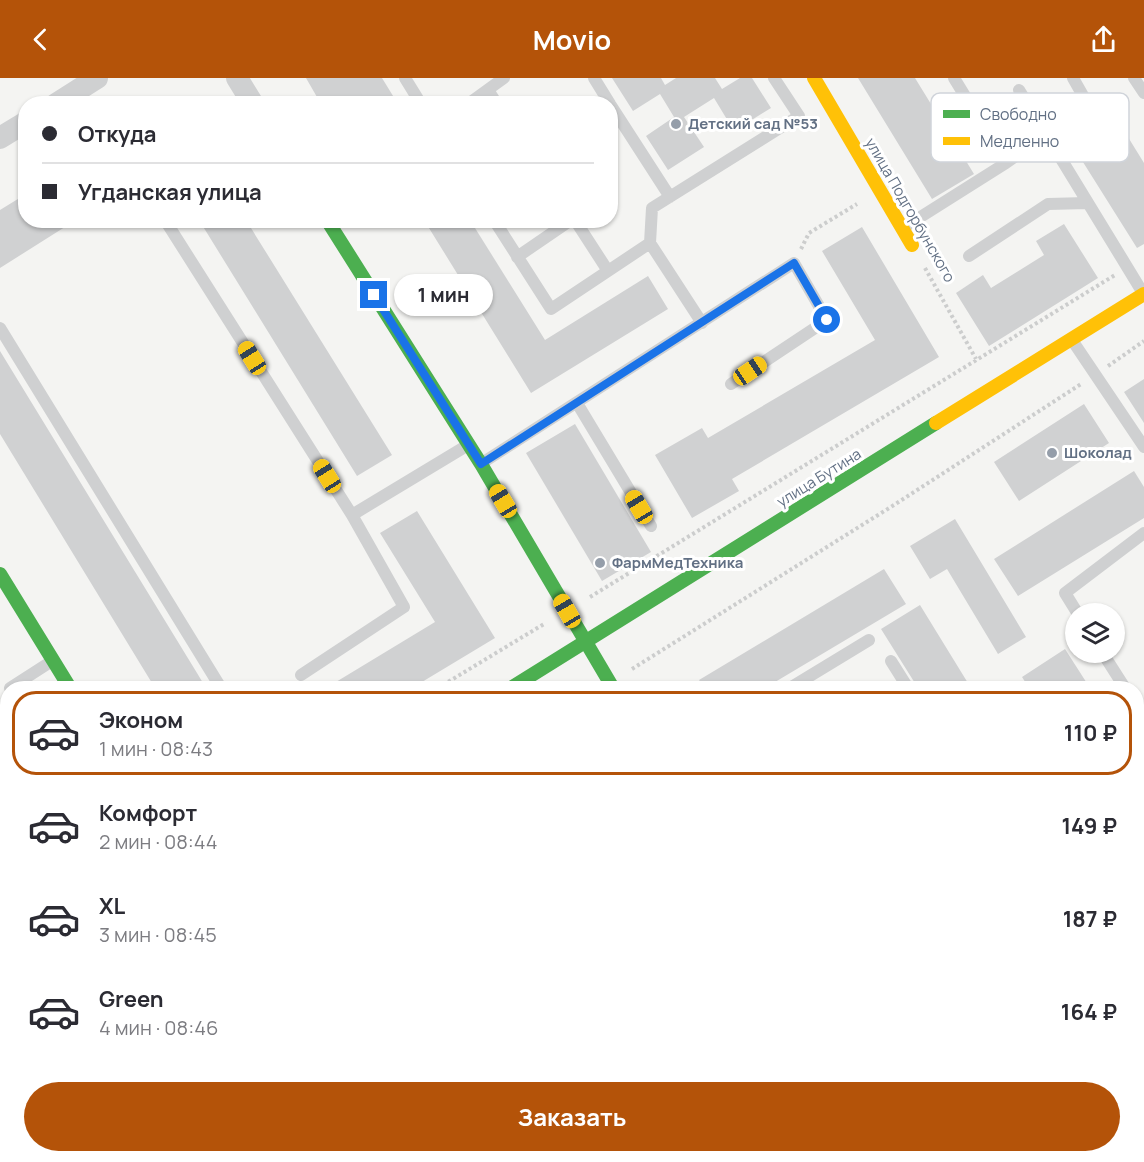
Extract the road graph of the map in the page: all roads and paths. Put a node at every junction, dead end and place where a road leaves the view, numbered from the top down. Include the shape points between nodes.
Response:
1 (98, 78) edge
2 (237, 78) edge
3 (405, 78) edge
4 (504, 78) edge
5 (594, 78) edge
6 (774, 78) edge
7 (814, 78) edge
8 (954, 78) edge
9 (1073, 78) edge
10 (1134, 78) edge
11 (488, 90) junction
12 (1019, 90) dead end
13 (963, 93) edge
14 (1021, 93) edge
15 (1082, 93) edge
16 (1144, 93) edge
17 (69, 96) edge
18 (248, 96) edge
19 (416, 96) edge
20 (479, 96) edge
21 (492, 96) edge
22 (605, 96) edge
23 (618, 116) edge
24 (18, 127) edge
25 (0, 138) edge
26 (1063, 162) edge
27 (1006, 163) edge
28 (880, 190) junction
29 (670, 197) junction
30 (1087, 203) junction
31 (170, 228) edge
32 (332, 228) edge
33 (500, 228) edge
34 (561, 228) edge
35 (578, 228) edge
36 (902, 229) junction
37 (650, 243) junction
38 (912, 245) joint
39 (517, 256) junction
40 (969, 256) dead end
41 (794, 263) junction
42 (1127, 268) junction
43 (608, 271) junction
44 (1144, 294) edge
45 (702, 323) junction
46 (0, 328) edge
47 (1071, 339) junction
48 (1144, 341) edge
49 (976, 359) junction
50 (1095, 375) junction
51 (731, 384) dead end
52 (577, 403) junction
53 (469, 444) junction
54 (1144, 447) edge
55 (481, 464) junction
56 (352, 515) junction
57 (651, 526) dead end
58 (1144, 532) edge
59 (0, 574) edge
60 (1071, 603) edge
61 (567, 611) junction
62 (869, 640) dead end
63 (586, 642) junction
64 (53, 661) junction
65 (891, 661) dead end
66 (1109, 663) edge
67 (301, 675) dead end
68 (22, 681) edge
69 (66, 681) edge
70 (217, 681) edge
71 (450, 681) edge
72 (522, 681) edge
73 (608, 681) edge
74 (619, 681) edge
75 (802, 681) edge
76 (904, 681) edge
77 (1121, 681) edge

1 - 17 street
2 - 18 street
3 - 19 lane
4 - 11 lane
5 - 22 lane
6 - 29 lane via 800,116
7 - 28 street, улица Подгорбунского
8 - 13 lane
9 - 15 lane
10 - 16 lane
11 - 20 lane
11 - 21 lane
12 - 14 lane
23 - 29 lane
24 - 25 street
26 - 30 lane
27 - 36 lane
28 - 36 street, улица Подгорбунского
28 - 41 path via 809,233
29 - 37 lane via 652,208
30 - 40 lane via 1048,204
30 - 42 lane
31 - 56 lane
32 - 53 street
33 - 39 lane
34 - 39 lane
35 - 43 lane
36 - 38 street, улица Подгорбунского
37 - 43 lane
37 - 45 lane
38 - 49 path, улица Подгорбунского
39 - 43 lane via 551,309
41 - 45 lane
41 - 51 lane via 827,320
42 - 44 lane
42 - 49 path
44 - 47 street, улица Бутина
45 - 52 lane
46 - 70 lane
47 - 50 lane
47 - 63 street, улица Бутина
48 - 50 path
49 - 61 path
50 - 54 lane
50 - 74 path
52 - 55 lane
52 - 57 lane
53 - 55 street
53 - 56 lane
55 - 61 street
56 - 67 lane via 404,607
58 - 60 lane via 1065,593
59 - 64 street
61 - 63 street
61 - 71 path
62 - 75 lane
63 - 72 street, улица Бутина
63 - 73 street
64 - 68 lane
64 - 69 street
65 - 76 lane
66 - 77 lane

